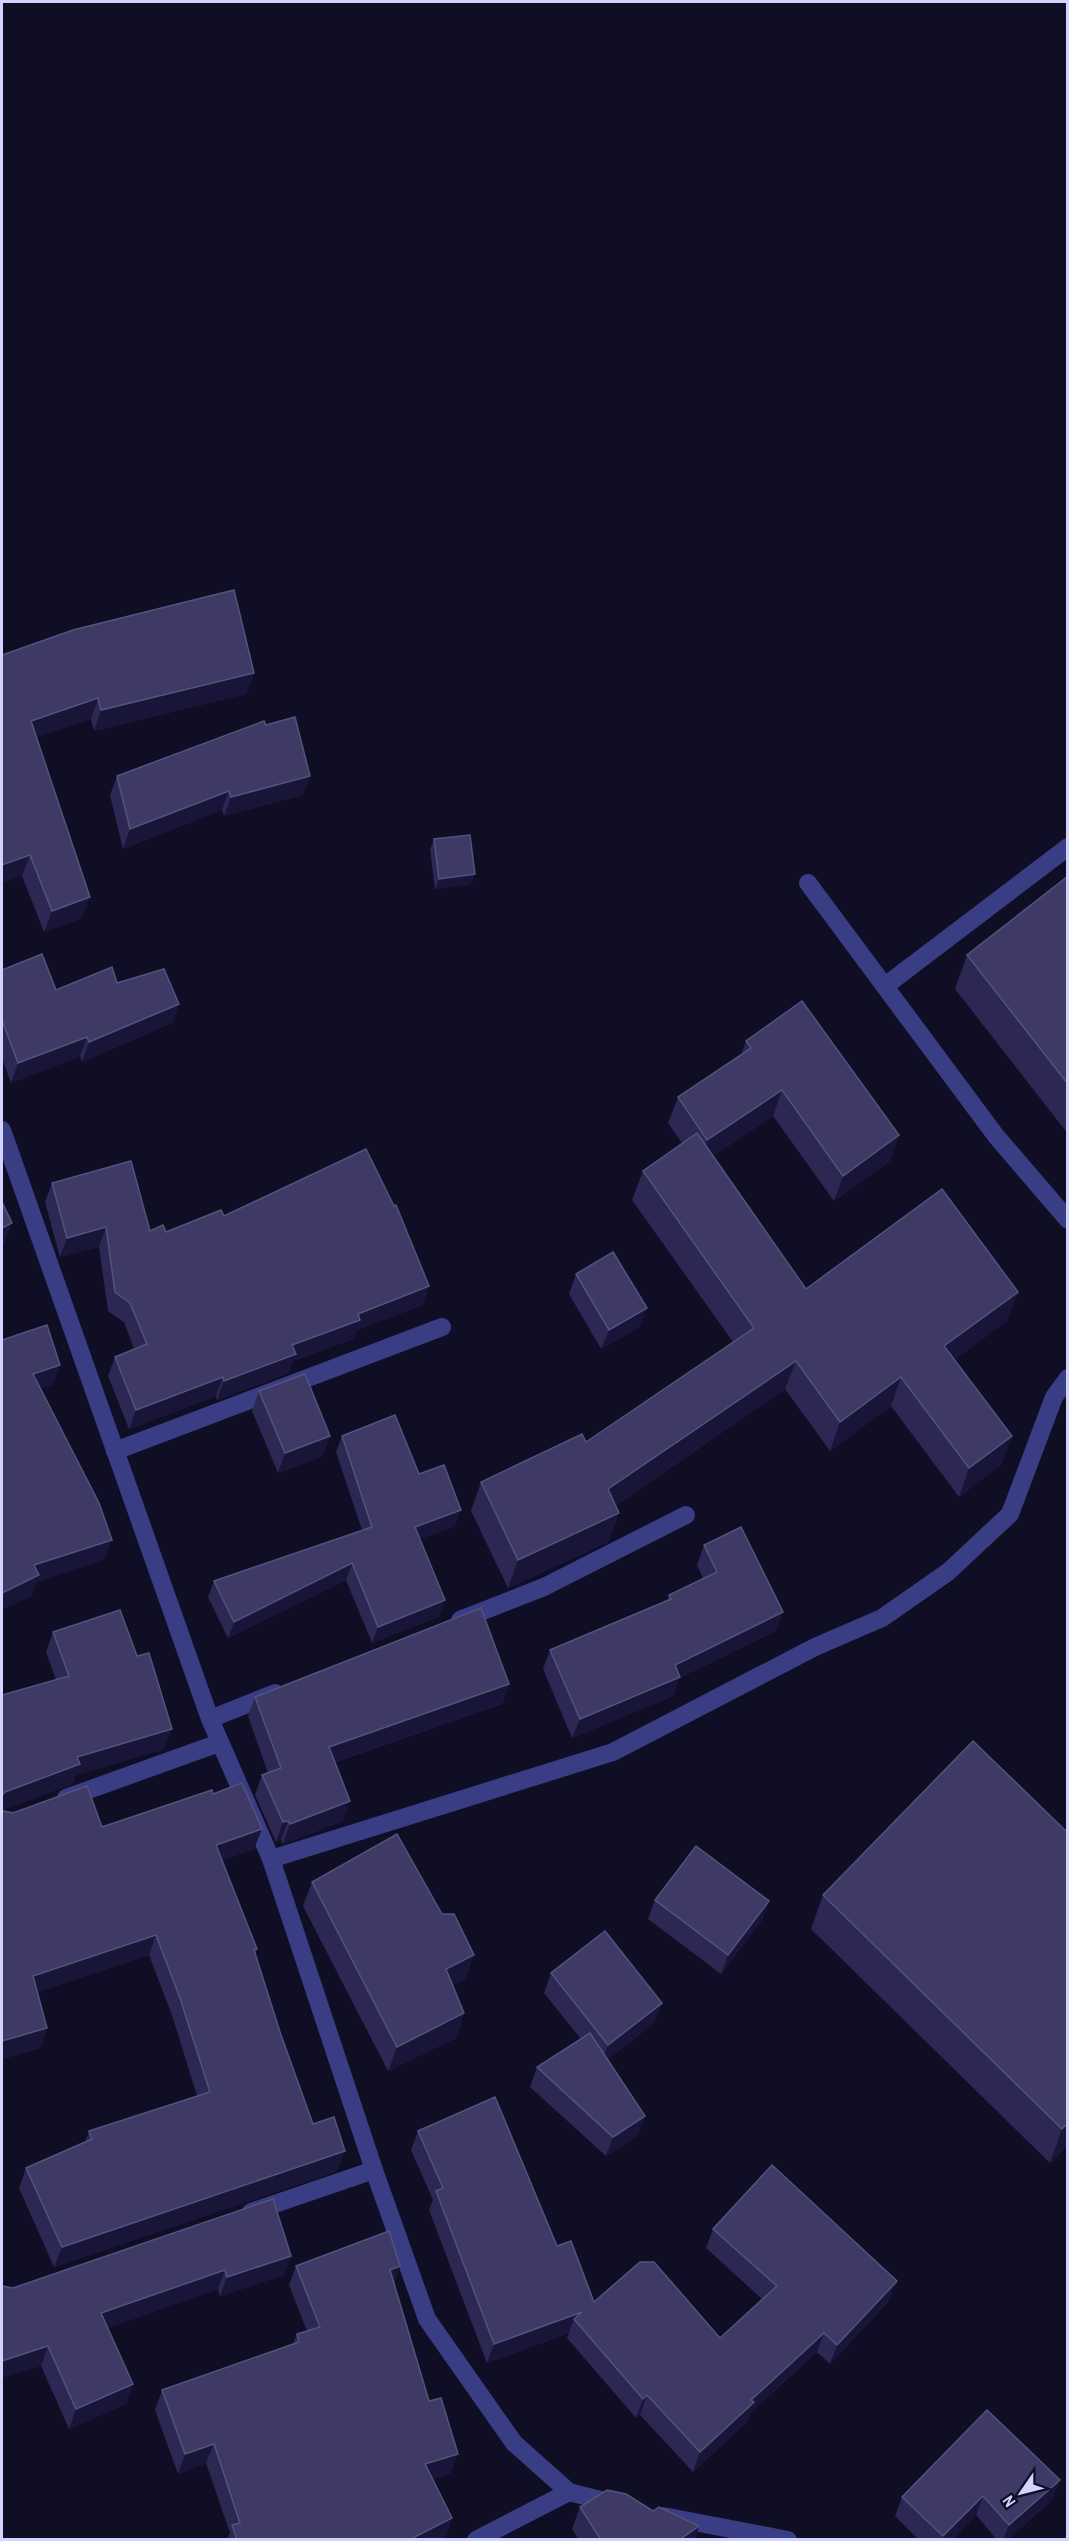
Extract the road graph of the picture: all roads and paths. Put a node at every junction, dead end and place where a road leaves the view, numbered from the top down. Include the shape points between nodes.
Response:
1 (1068, 848) edge
2 (808, 883) dead end
3 (885, 986) junction
4 (2, 1130) edge
5 (1068, 1220) edge
6 (442, 1327) dead end
7 (1068, 1378) edge
8 (114, 1451) junction
9 (686, 1515) dead end
10 (444, 1626) edge
11 (288, 1688) edge
12 (210, 1719) junction
13 (219, 1743) junction
14 (51, 1804) edge
15 (271, 1859) junction
16 (374, 2170) junction
17 (238, 2216) edge
18 (569, 2492) junction
19 (476, 2540) edge
20 (788, 2540) edge

1 - 3 street
2 - 3 street
3 - 5 street via 996,1136
4 - 8 street
6 - 8 street
7 - 15 street via 1054,1397 1010,1514 948,1572 882,1618 815,1647 613,1752
8 - 12 street
9 - 10 street via 544,1587
11 - 12 street
12 - 13 street
13 - 14 street
13 - 15 street
15 - 16 street
16 - 17 street
16 - 18 street via 427,2319 514,2442
18 - 19 street
18 - 20 street

